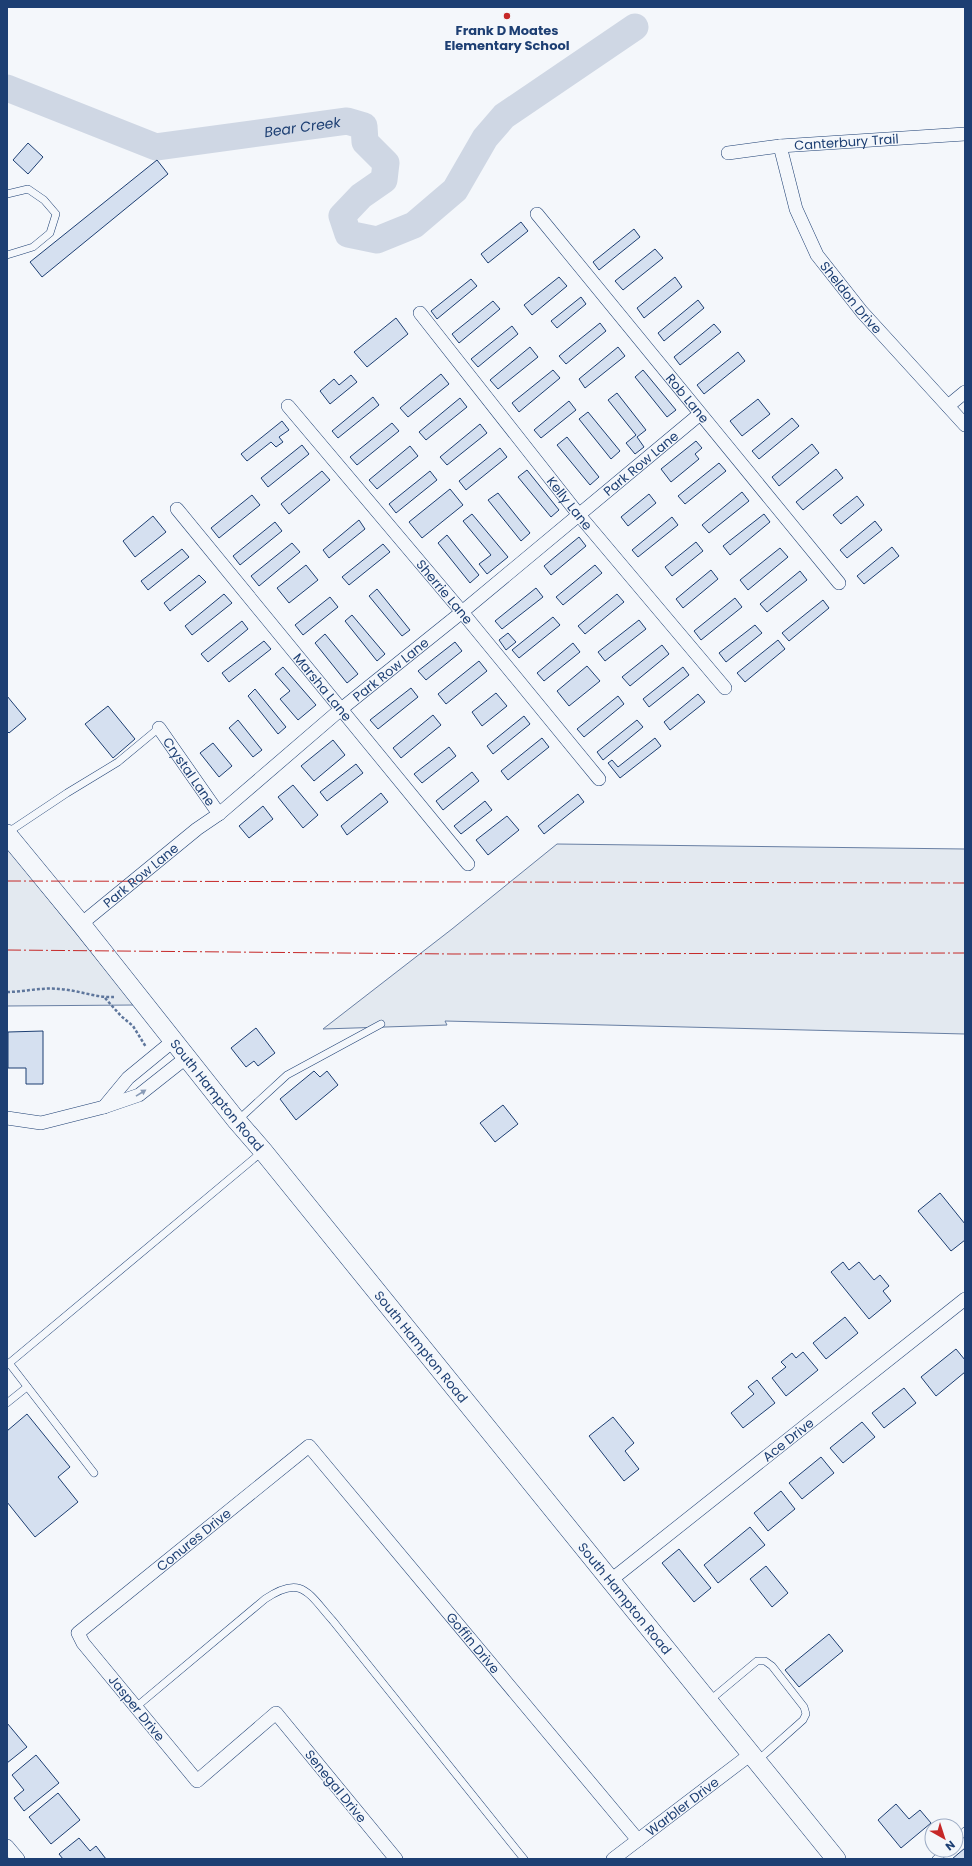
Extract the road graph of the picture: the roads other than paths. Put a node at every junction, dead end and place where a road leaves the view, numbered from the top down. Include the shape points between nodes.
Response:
1 (965, 134) edge
2 (780, 146) junction
3 (728, 153) dead end
4 (7, 194) edge
5 (537, 214) dead end
6 (7, 255) edge
7 (420, 313) dead end
8 (965, 392) edge
9 (288, 406) dead end
10 (948, 406) junction
11 (700, 414) junction
12 (965, 425) edge
13 (177, 509) dead end
14 (579, 515) junction
15 (839, 583) dead end
16 (462, 612) junction
17 (725, 688) dead end
18 (340, 710) junction
19 (159, 728) joint
20 (599, 780) dead end
21 (219, 814) junction
22 (7, 834) edge
23 (468, 864) dead end
24 (81, 924) junction
25 (382, 1024) dead end
26 (173, 1041) junction
27 (187, 1057) junction
28 (104, 1107) junction
29 (7, 1118) edge
30 (237, 1122) junction
31 (263, 1151) junction
32 (965, 1299) edge
33 (8, 1364) edge
34 (27, 1387) junction
35 (7, 1403) edge
36 (309, 1446) joint
37 (94, 1473) dead end
38 (611, 1580) junction
39 (78, 1633) joint
40 (708, 1702) junction
41 (136, 1707) junction
42 (276, 1713) joint
43 (754, 1757) junction
44 (638, 1840) junction
45 (7, 1846) edge
46 (18, 1859) edge
47 (396, 1859) edge
48 (524, 1859) edge
49 (613, 1859) edge
50 (836, 1859) edge

1 - 2 street, Canterbury Trail
2 - 3 street, Canterbury Trail
2 - 10 street, Sheldon Drive via 796,209 817,255 862,312
4 - 6 lane via 28,189 44,200 56,214 50,233 33,247
5 - 11 street, Rob Lane
7 - 14 street, Kelly Lane
8 - 10 street
9 - 16 street, Sherrie Lane
10 - 12 street, Sheldon Drive
11 - 14 street, Park Row Lane
11 - 15 street, Rob Lane
13 - 18 street, Marsha Lane
14 - 16 street, Park Row Lane
14 - 17 street, Kelly Lane
16 - 18 street, Park Row Lane
16 - 20 street, Sherrie Lane
18 - 21 street, Park Row Lane
18 - 23 street, Marsha Lane
19 - 21 street, Crystal Lane
19 - 22 lane via 118,762
21 - 24 street, Park Row Lane
22 - 24 main road, South Hampton Road
24 - 26 main road, South Hampton Road
25 - 30 lane via 287,1075
26 - 27 main road, South Hampton Road
26 - 28 street via 128,1078
28 -> 27 street via 140,1095
27 - 30 main road, South Hampton Road
28 - 29 street via 41,1123
30 - 31 main road, South Hampton Road
31 - 33 lane
31 - 38 main road, South Hampton Road
32 - 38 street, Ace Drive
33 - 34 lane
34 - 35 lane
34 - 37 lane
36 - 39 street, Conures Drive
36 - 44 street, Goffin Drive
38 - 40 main road, South Hampton Road
39 - 41 street, Jasper Drive via 83,1643
40 - 43 main road, South Hampton Road
40 - 43 lane via 757,1661 772,1666 804,1707 806,1714 804,1720
41 - 42 street, Jasper Drive via 197,1781
41 - 48 lane via 265,1599 279,1589 295,1586 308,1593 333,1621
42 - 47 street, Senegal Drive
43 - 44 street, Warbler Drive
43 - 50 main road, South Hampton Road
44 - 49 street, Warbler Drive
45 - 46 street

